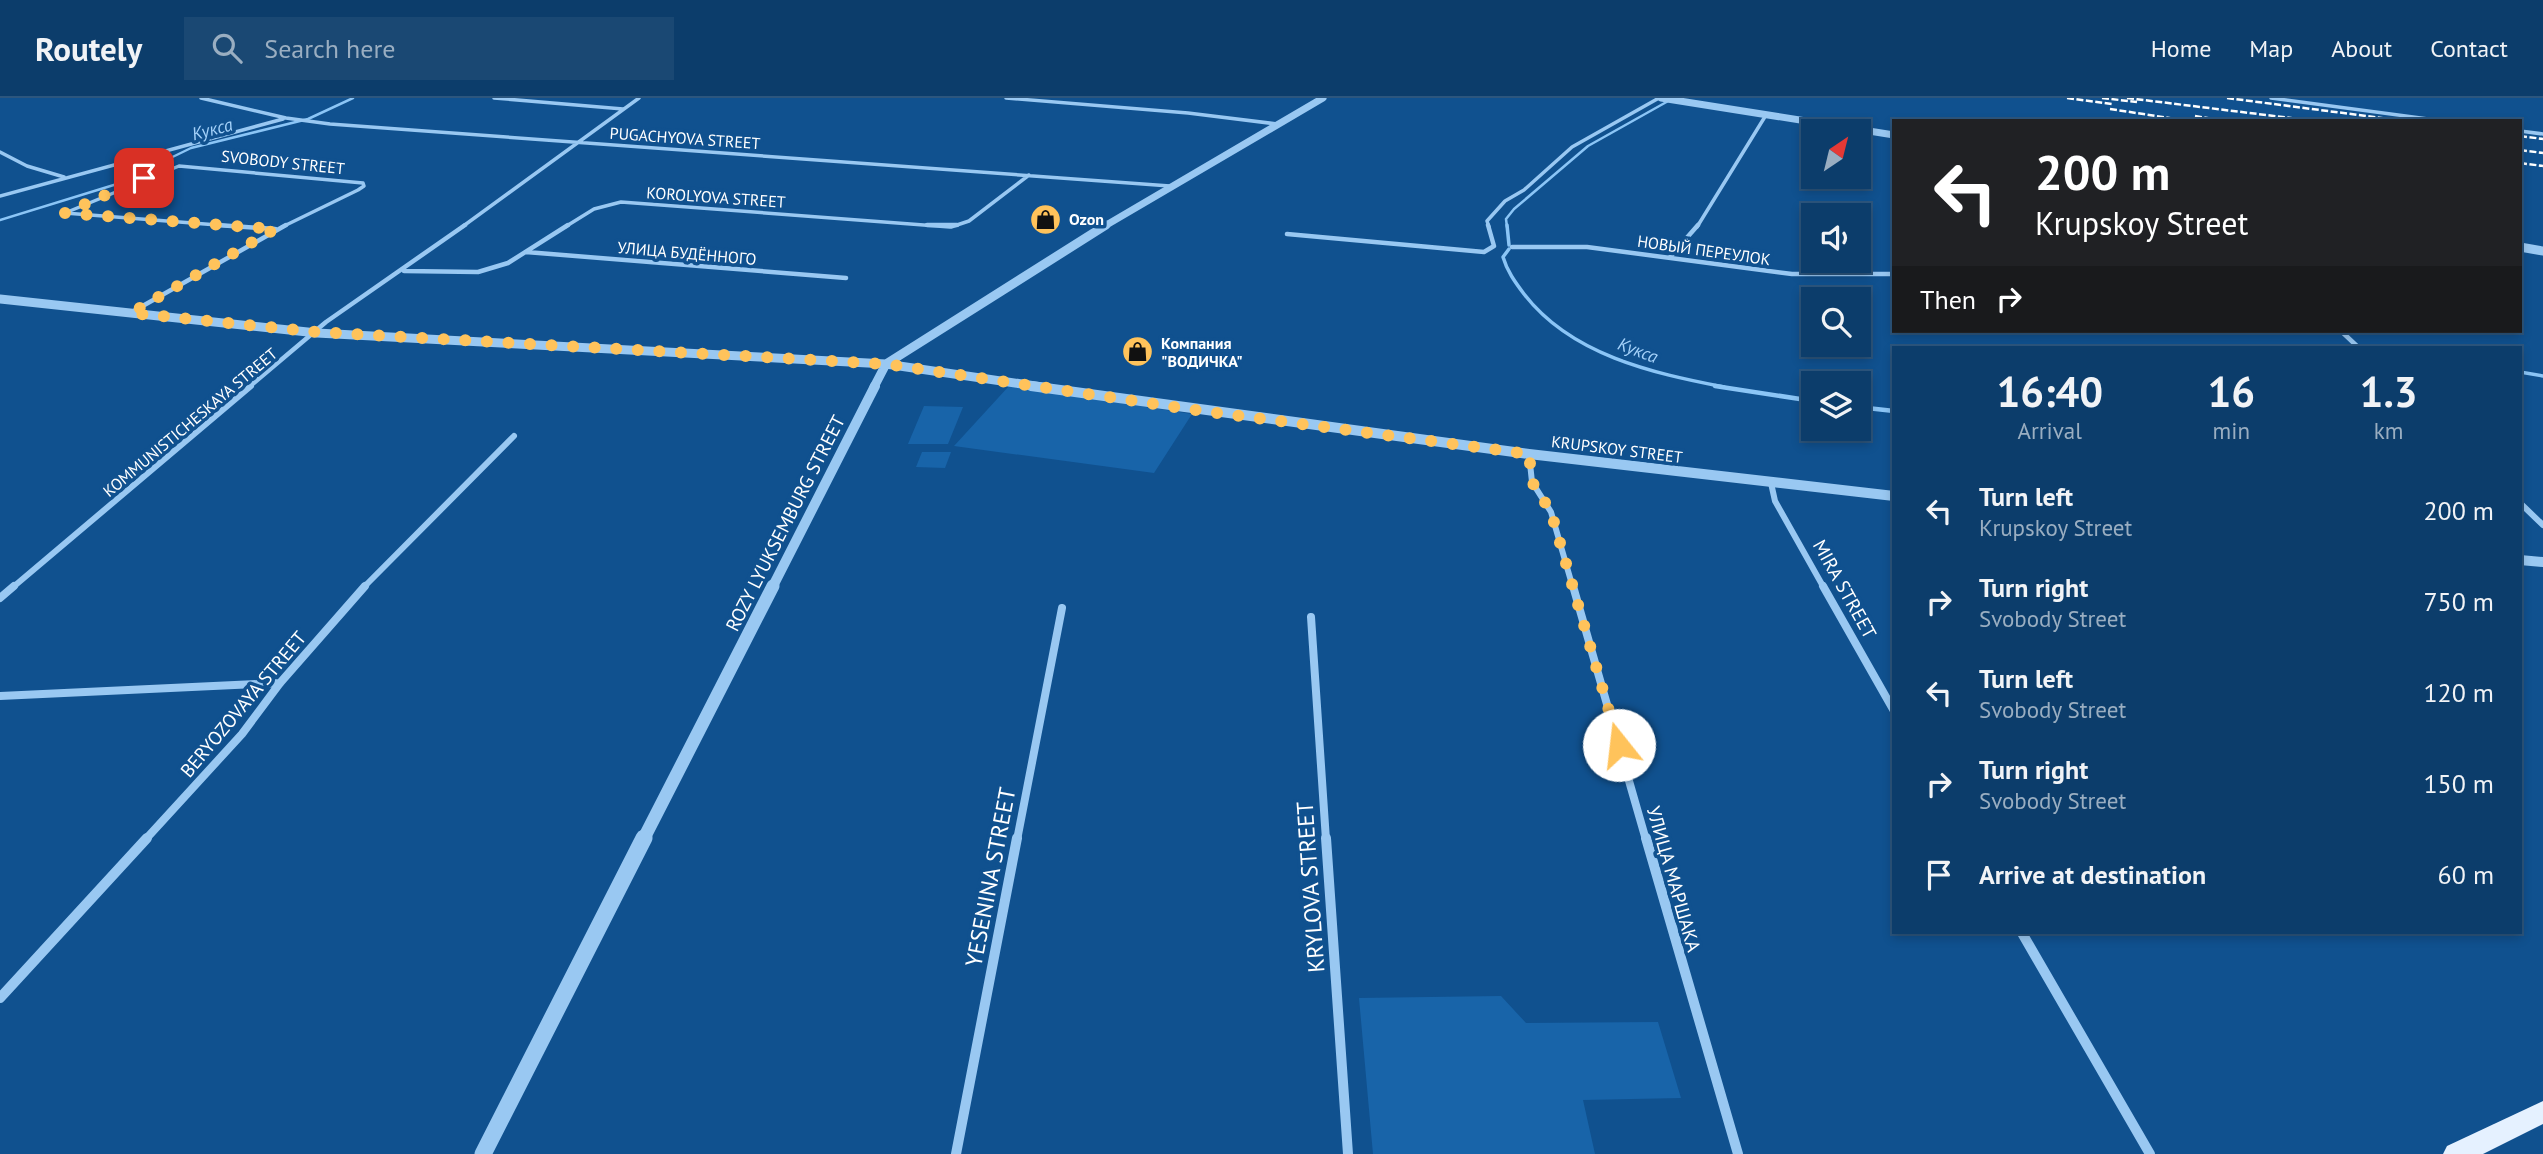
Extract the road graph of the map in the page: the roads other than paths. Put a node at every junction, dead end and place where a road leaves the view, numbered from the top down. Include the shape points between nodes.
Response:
1 (201, 98) edge
2 (216, 98) edge
3 (494, 98) edge
4 (539, 98) edge
5 (639, 98) edge
6 (1006, 98) edge
7 (1322, 98) edge
8 (1662, 98) edge
9 (2271, 98) edge
10 (209, 100) junction
11 (529, 102) junction
12 (624, 109) junction
13 (1766, 115) junction
14 (286, 118) junction
15 (2428, 119) edge
16 (1278, 124) junction
17 (2522, 131) edge
18 (2543, 134) edge
19 (1892, 135) edge
20 (580, 143) junction
21 (0, 152) edge
22 (1029, 175) junction
23 (65, 177) junction
24 (1170, 186) junction
25 (0, 196) edge
26 (275, 229) junction
27 (1287, 234) dead end
28 (1511, 247) dead end
29 (2522, 247) edge
30 (2543, 251) edge
31 (525, 252) junction
32 (1670, 257) junction
33 (402, 271) junction
34 (1892, 274) edge
35 (846, 278) dead end
36 (0, 299) edge
37 (131, 313) junction
38 (317, 332) junction
39 (2343, 333) edge
40 (2357, 346) edge
41 (886, 364) junction
42 (514, 436) dead end
43 (1529, 454) junction
44 (1771, 483) junction
45 (1892, 496) edge
46 (2522, 505) edge
47 (2543, 525) edge
48 (2522, 560) edge
49 (2543, 562) edge
50 (0, 598) edge
51 (1062, 608) dead end
52 (1311, 617) dead end
53 (280, 683) junction
54 (0, 696) edge
55 (1892, 707) edge
56 (2023, 934) edge
57 (0, 998) edge
58 (2543, 1112) edge
59 (483, 1154) edge
60 (956, 1154) edge
61 (1348, 1154) edge
62 (1738, 1154) edge
63 (2150, 1154) edge
64 (2456, 1154) edge

1 - 10 street, PUGACHYOVA STREET
2 - 10 street
3 - 11 street
4 - 11 street
5 - 12 street, KOMMUNISTICHESKAYA STREET
6 - 16 street
7 - 16 street
8 - 13 street
8 - 27 street via 1572,148 1524,190 1504,201 1487,221 1494,246 1483,251
9 - 15 street
10 - 14 street, PUGACHYOVA STREET
11 - 12 street
12 - 20 street, KOMMUNISTICHESKAYA STREET
13 - 19 street
13 - 32 street via 1710,209
14 - 20 street, PUGACHYOVA STREET
14 - 23 street
16 - 24 street
17 - 18 street
20 - 22 street, PUGACHYOVA STREET
20 - 33 street, KOMMUNISTICHESKAYA STREET
21 - 23 street
22 - 24 street, PUGACHYOVA STREET
22 - 31 street, KOROLYOVA STREET via 969,221 951,227 621,202 594,209
23 - 25 street
24 - 41 street
26 - 26 street, SVOBODY STREET via 358,190 363,183 179,166 65,213
26 - 37 street, SVOBODY STREET
28 - 32 street, НОВЫЙ ПЕРЕУЛОК via 1587,247
29 - 30 street
31 - 33 street, KOROLYOVA STREET via 478,272
31 - 35 street, УЛИЦА БУДЁННОГО
32 - 34 street, НОВЫЙ ПЕРЕУЛОК via 1791,274
33 - 38 street, KOMMUNISTICHESKAYA STREET
36 - 37 street, KRUPSKOY STREET
37 - 38 street, KRUPSKOY STREET
38 - 41 street, KRUPSKOY STREET
38 - 50 street, KOMMUNISTICHESKAYA STREET
39 - 40 street
41 - 43 street, KRUPSKOY STREET
41 - 59 street, ROZY LYUKSEMBURG STREET
42 - 53 street, BERYOZOVAYA STREET via 364,587
43 - 44 street, KRUPSKOY STREET
43 - 62 street, УЛИЦА МАРШАКА via 1532,482 1551,512
44 - 45 street, KRUPSKOY STREET
44 - 55 street, MIRA STREET via 1775,501
46 - 47 street
48 - 49 street
51 - 60 street, YESENINA STREET
52 - 61 street, KRYLOVA STREET
53 - 54 street
53 - 57 street, BERYOZOVAYA STREET via 242,734
56 - 63 street
58 - 64 main road

